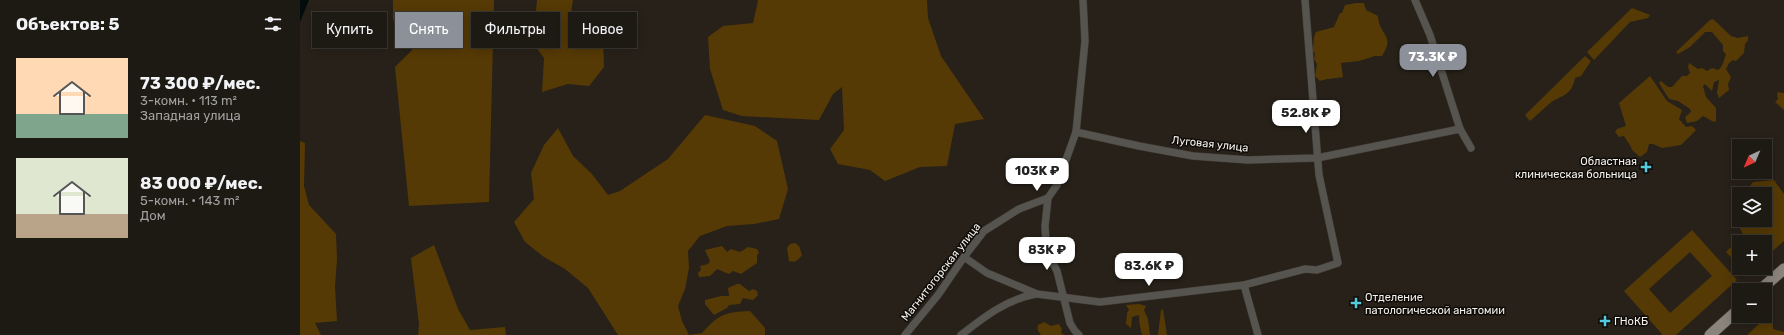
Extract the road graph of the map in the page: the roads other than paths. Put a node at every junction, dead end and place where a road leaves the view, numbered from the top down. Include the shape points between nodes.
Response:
1 (1083, 0) edge
2 (1305, 0) edge
3 (1415, 0) edge
4 (1460, 129) junction
5 (1076, 132) junction
6 (1471, 148) dead end
7 (1317, 158) junction
8 (1048, 198) junction
9 (964, 257) junction
10 (1784, 269) edge
11 (1768, 283) edge
12 (1244, 284) junction
13 (1037, 294) junction
14 (1065, 298) junction
15 (1732, 315) edge
16 (905, 335) edge
17 (961, 335) edge
18 (1079, 335) edge
19 (1258, 335) edge
20 (1710, 335) edge

1 - 5 street via 1085,41
2 - 7 street
3 - 4 street via 1430,35
4 - 6 street
4 - 7 street, Луговая улица
5 - 7 street, Луговая улица via 1193,156 1248,160
5 - 8 street via 1057,185
7 - 12 street via 1338,263 1317,270 1305,269
8 - 9 street, Магнитогорская улица via 1020,209 984,231
8 - 14 street via 1046,242
9 - 13 street via 987,273
9 - 16 street, Магнитогорская улица via 938,295
10 - 11 main road
12 - 14 street via 1100,302
12 - 19 street
13 - 14 street
13 - 17 street via 1021,297 1000,307
14 - 18 street via 1070,323
15 - 20 main road

